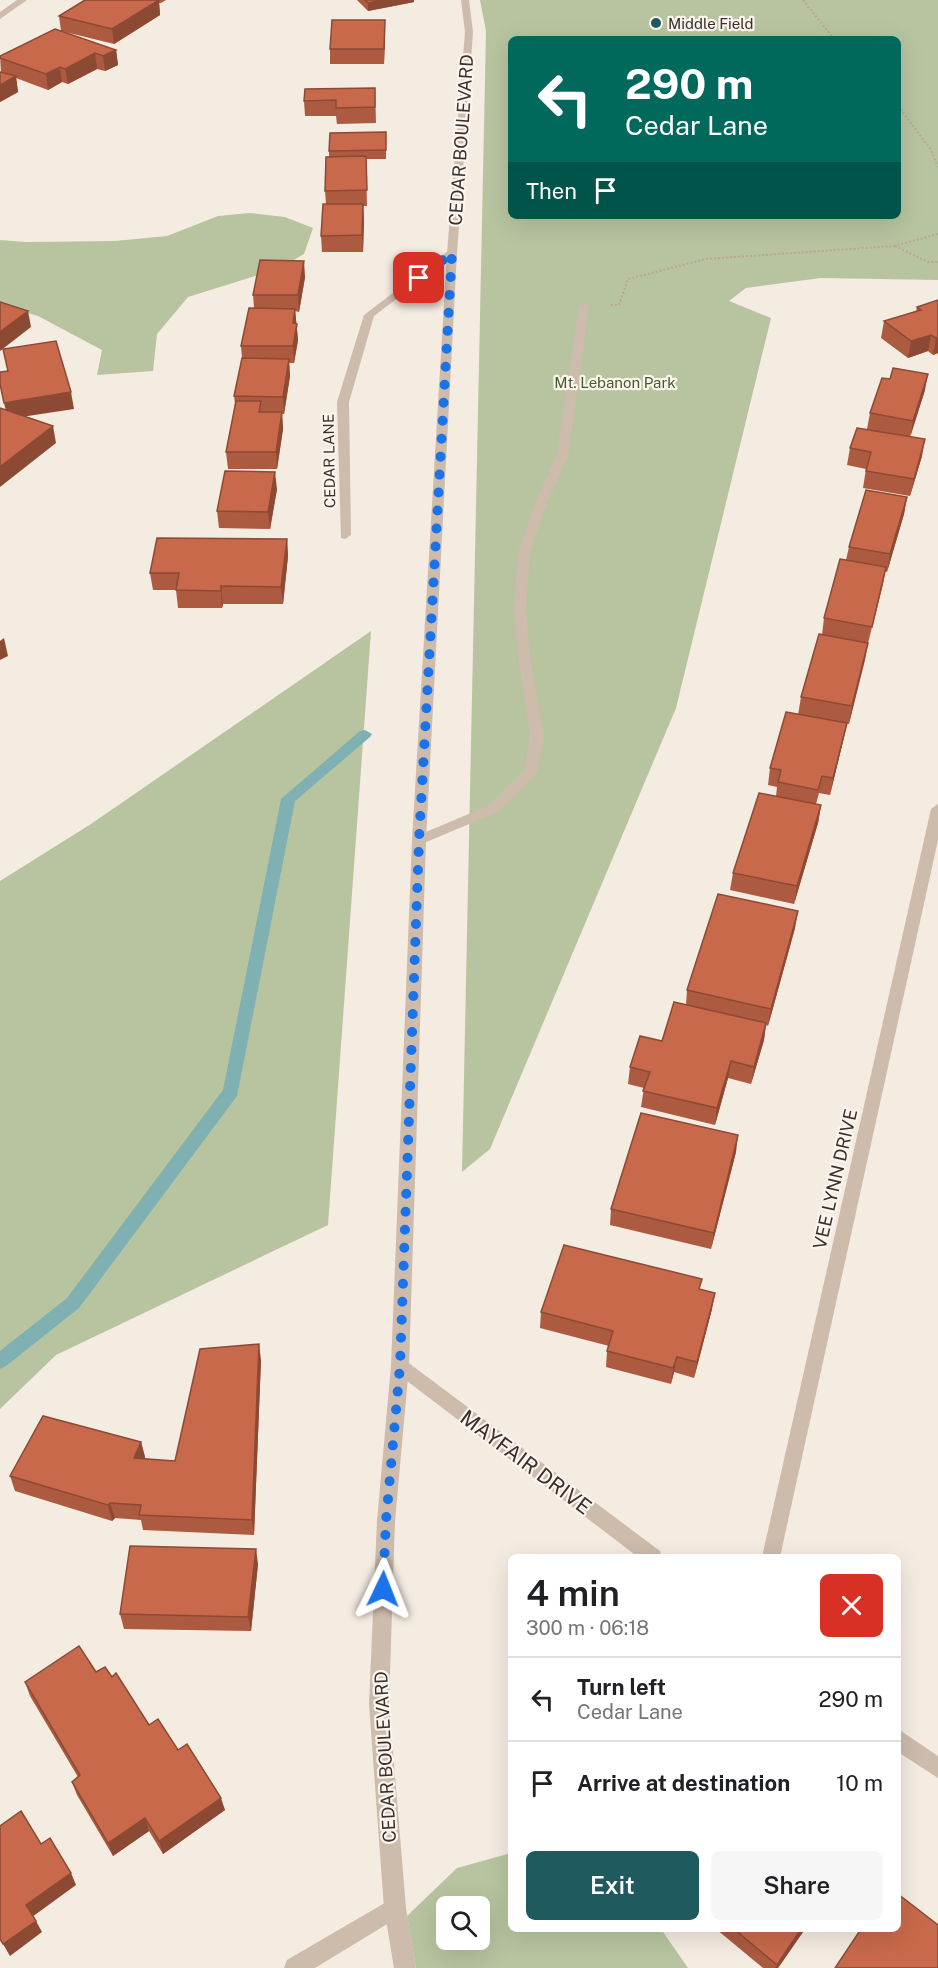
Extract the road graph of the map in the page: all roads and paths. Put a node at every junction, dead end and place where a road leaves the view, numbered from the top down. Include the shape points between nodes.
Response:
1 (23, 0) edge
2 (465, 0) edge
3 (803, 0) edge
4 (0, 16) edge
5 (832, 36) edge
6 (901, 110) edge
7 (938, 167) edge
8 (938, 234) edge
9 (894, 246) junction
10 (452, 253) junction
11 (938, 262) edge
12 (584, 306) joint
13 (345, 535) dead end
14 (938, 809) edge
15 (419, 840) junction
16 (400, 1366) junction
17 (649, 1554) edge
18 (772, 1554) edge
19 (901, 1741) edge
20 (938, 1767) edge
21 (395, 1908) junction
22 (295, 1968) edge
23 (405, 1968) edge

1 - 4 street
2 - 10 street, CEDAR BOULEVARD via 469,32
3 - 5 path
6 - 7 path via 932,150
8 - 9 path
9 - 11 path via 928,262
9 - 12 path via 706,259 628,279 619,305
10 - 13 street, CEDAR LANE via 369,315 343,402
10 - 15 street, CEDAR BOULEVARD
12 - 15 street via 562,457 524,553 521,622 537,736 530,773 495,808
14 - 18 street, VEE LYNN DRIVE
15 - 16 street, CEDAR BOULEVARD
16 - 17 street, MAYFAIR DRIVE
16 - 21 street, CEDAR BOULEVARD via 386,1521 379,1704
19 - 20 street
21 - 22 street
21 - 23 street, CEDAR BOULEVARD

